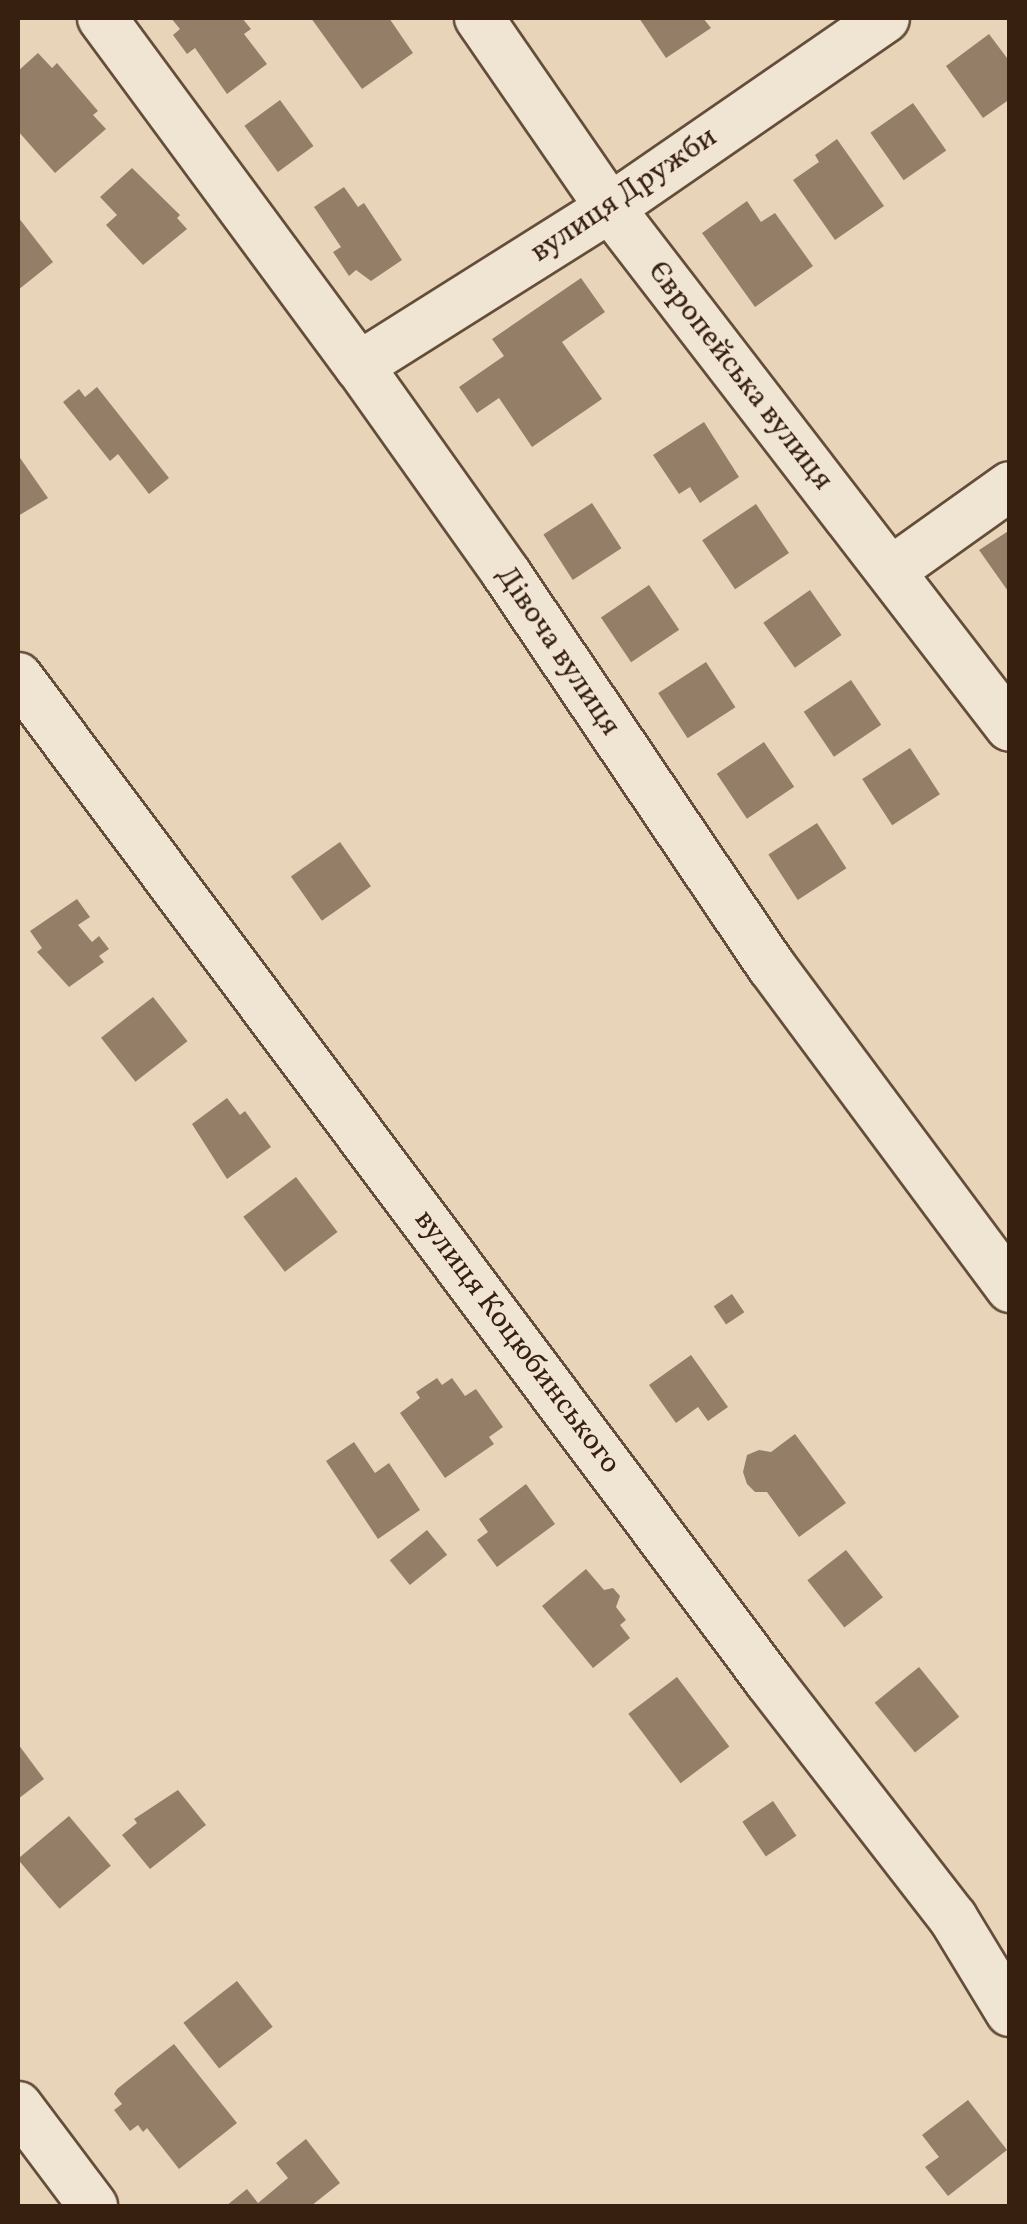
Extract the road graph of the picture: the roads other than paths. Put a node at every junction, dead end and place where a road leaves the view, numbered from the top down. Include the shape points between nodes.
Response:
1 (102, 18) edge
2 (479, 18) edge
3 (885, 18) edge
4 (610, 208) junction
5 (359, 366) junction
6 (1010, 486) edge
7 (891, 571) junction
8 (23, 698) edge
9 (1010, 727) edge
10 (1010, 1288) edge
11 (1010, 2012) edge
12 (18, 2106) edge
13 (93, 2206) edge

1 - 5 street, Дівоча вулиця
2 - 4 street, Європейська вулиця
3 - 4 street, вулиця Дружби
4 - 5 street, вулиця Дружби
4 - 7 street, Європейська вулиця
5 - 10 street, Дівоча вулиця via 772,967
6 - 7 street
7 - 9 street, Європейська вулиця
8 - 11 street, вулиця Коцюбинського via 953,1918
12 - 13 street

